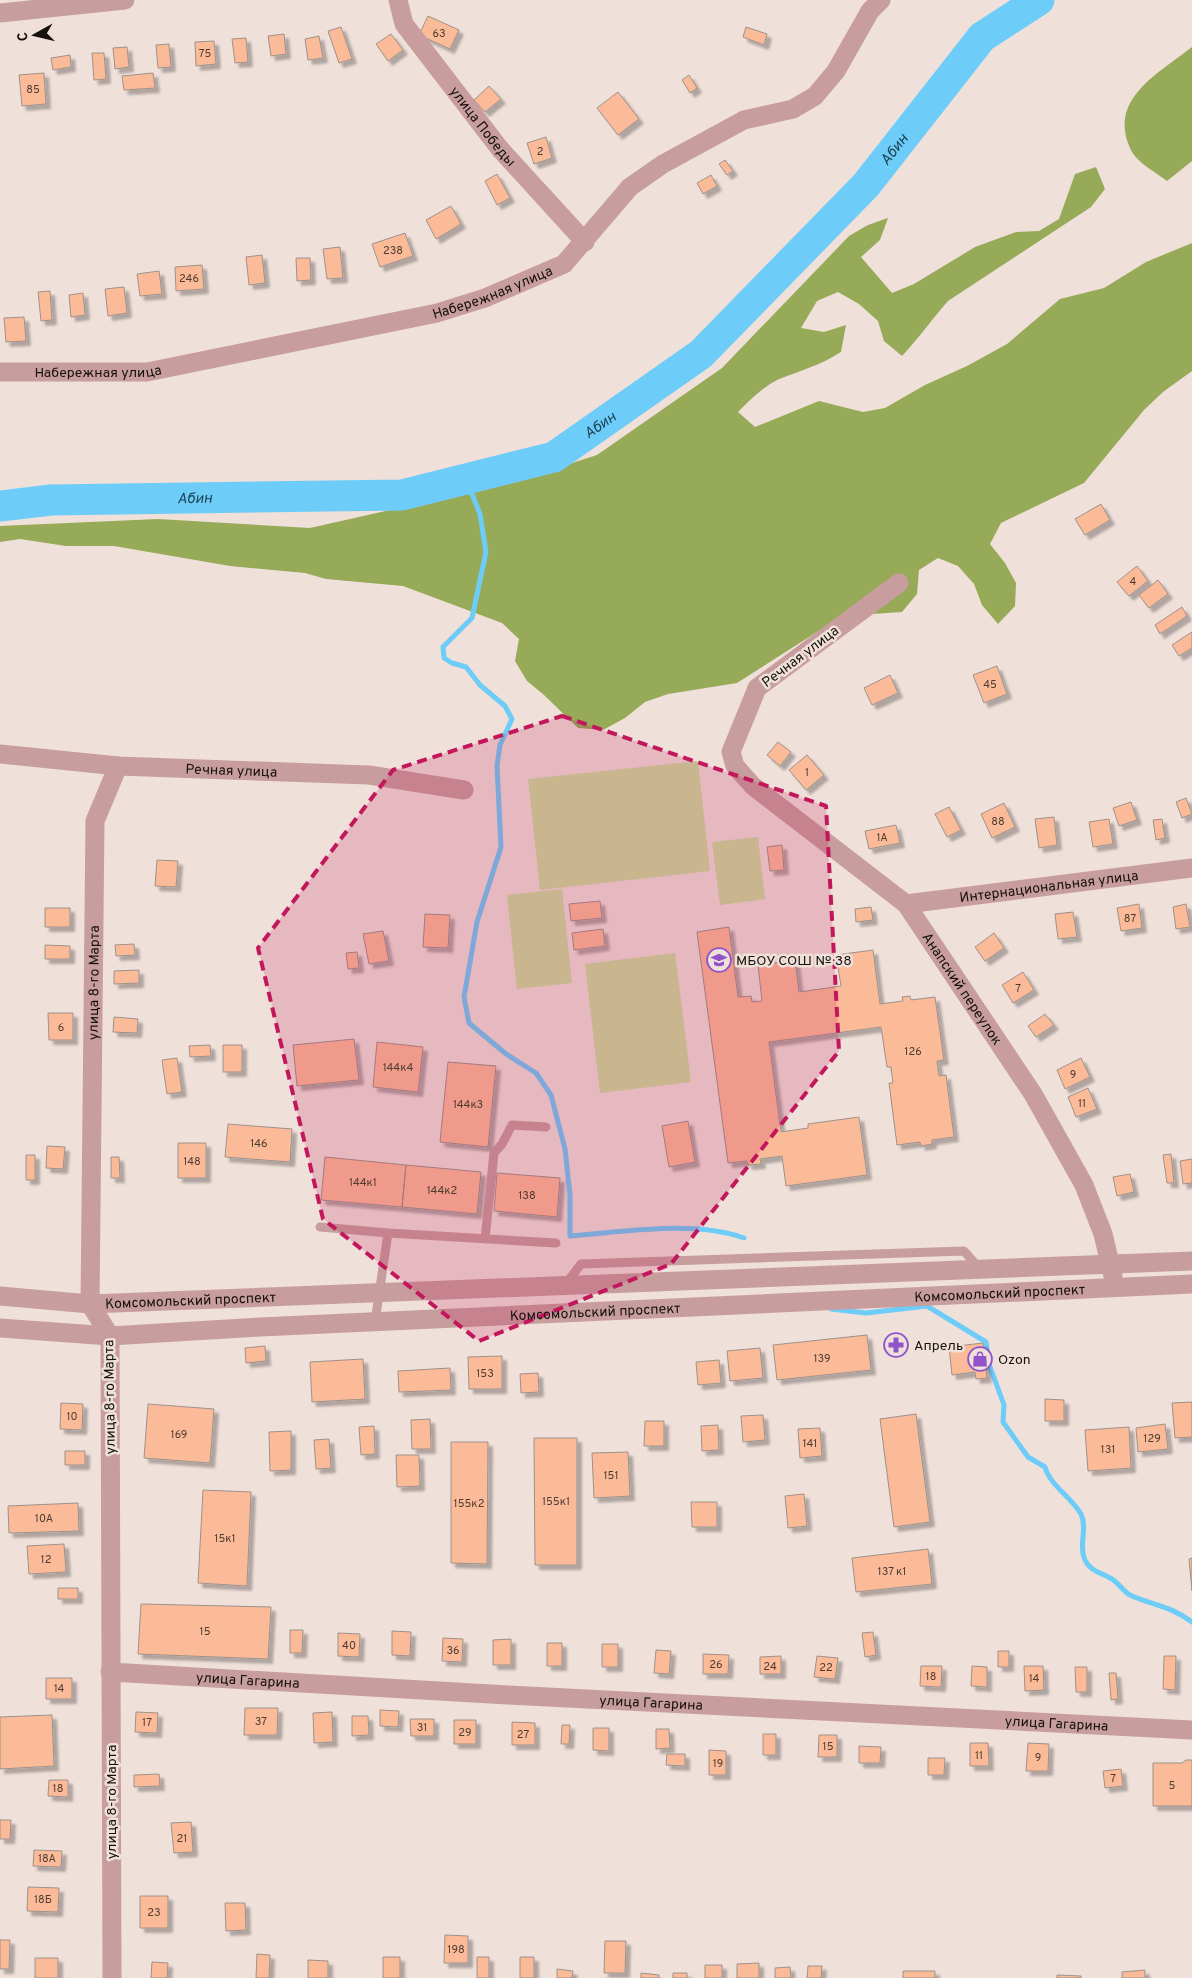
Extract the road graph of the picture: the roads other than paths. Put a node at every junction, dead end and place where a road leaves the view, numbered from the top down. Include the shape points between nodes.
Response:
1 (125, 0) edge
2 (398, 0) edge
3 (881, 0) edge
4 (0, 12) edge
5 (585, 242) junction
6 (0, 372) edge
7 (899, 583) dead end
8 (731, 752) joint
9 (0, 754) edge
10 (118, 766) junction
11 (464, 790) dead end
12 (1192, 868) edge
13 (906, 904) junction
14 (546, 1127) dead end
15 (320, 1227) dead end
16 (388, 1233) junction
17 (485, 1239) junction
18 (556, 1243) dead end
19 (1192, 1262) edge
20 (1112, 1265) junction
21 (1192, 1284) edge
22 (1114, 1287) junction
23 (380, 1293) junction
24 (0, 1296) edge
25 (90, 1304) junction
26 (375, 1322) junction
27 (0, 1328) edge
28 (110, 1336) junction
29 (110, 1672) junction
30 (1192, 1730) edge
31 (112, 1978) edge

1 - 4 street
2 - 5 street, улица Победы via 404,24 488,133
3 - 5 street, Набережная улица via 870,10 836,71 815,96 793,109 744,120 663,164 630,187
5 - 6 street, Набережная улица via 564,264 485,298 437,313 147,372
7 - 8 street, Речная улица via 757,688
8 - 13 street, Анапский переулок via 735,766 753,786
9 - 10 street, Речная улица
10 - 11 street, Речная улица via 369,775
10 - 25 street, улица 8-го Марта via 95,821
12 - 13 street, Интернациональная улица
13 - 20 street, Анапский переулок via 1002,1045 1070,1160 1084,1185
14 - 17 lane via 512,1125 494,1152
15 - 16 lane
16 - 17 lane
16 - 23 lane
17 - 18 lane
19 - 20 street, Комсомольский проспект
20 - 22 street, Анапский переулок
20 - 23 street, Комсомольский проспект
21 - 22 street, Комсомольский проспект
22 - 26 street, Комсомольский проспект
23 - 25 street, Комсомольский проспект
23 - 26 lane
24 - 25 street, Комсомольский проспект
25 - 28 street, улица 8-го Марта
26 - 28 street, Комсомольский проспект
27 - 28 street, Комсомольский проспект
28 - 29 street, улица 8-го Марта
29 - 30 street, улица Гагарина
29 - 31 street, улица 8-го Марта

